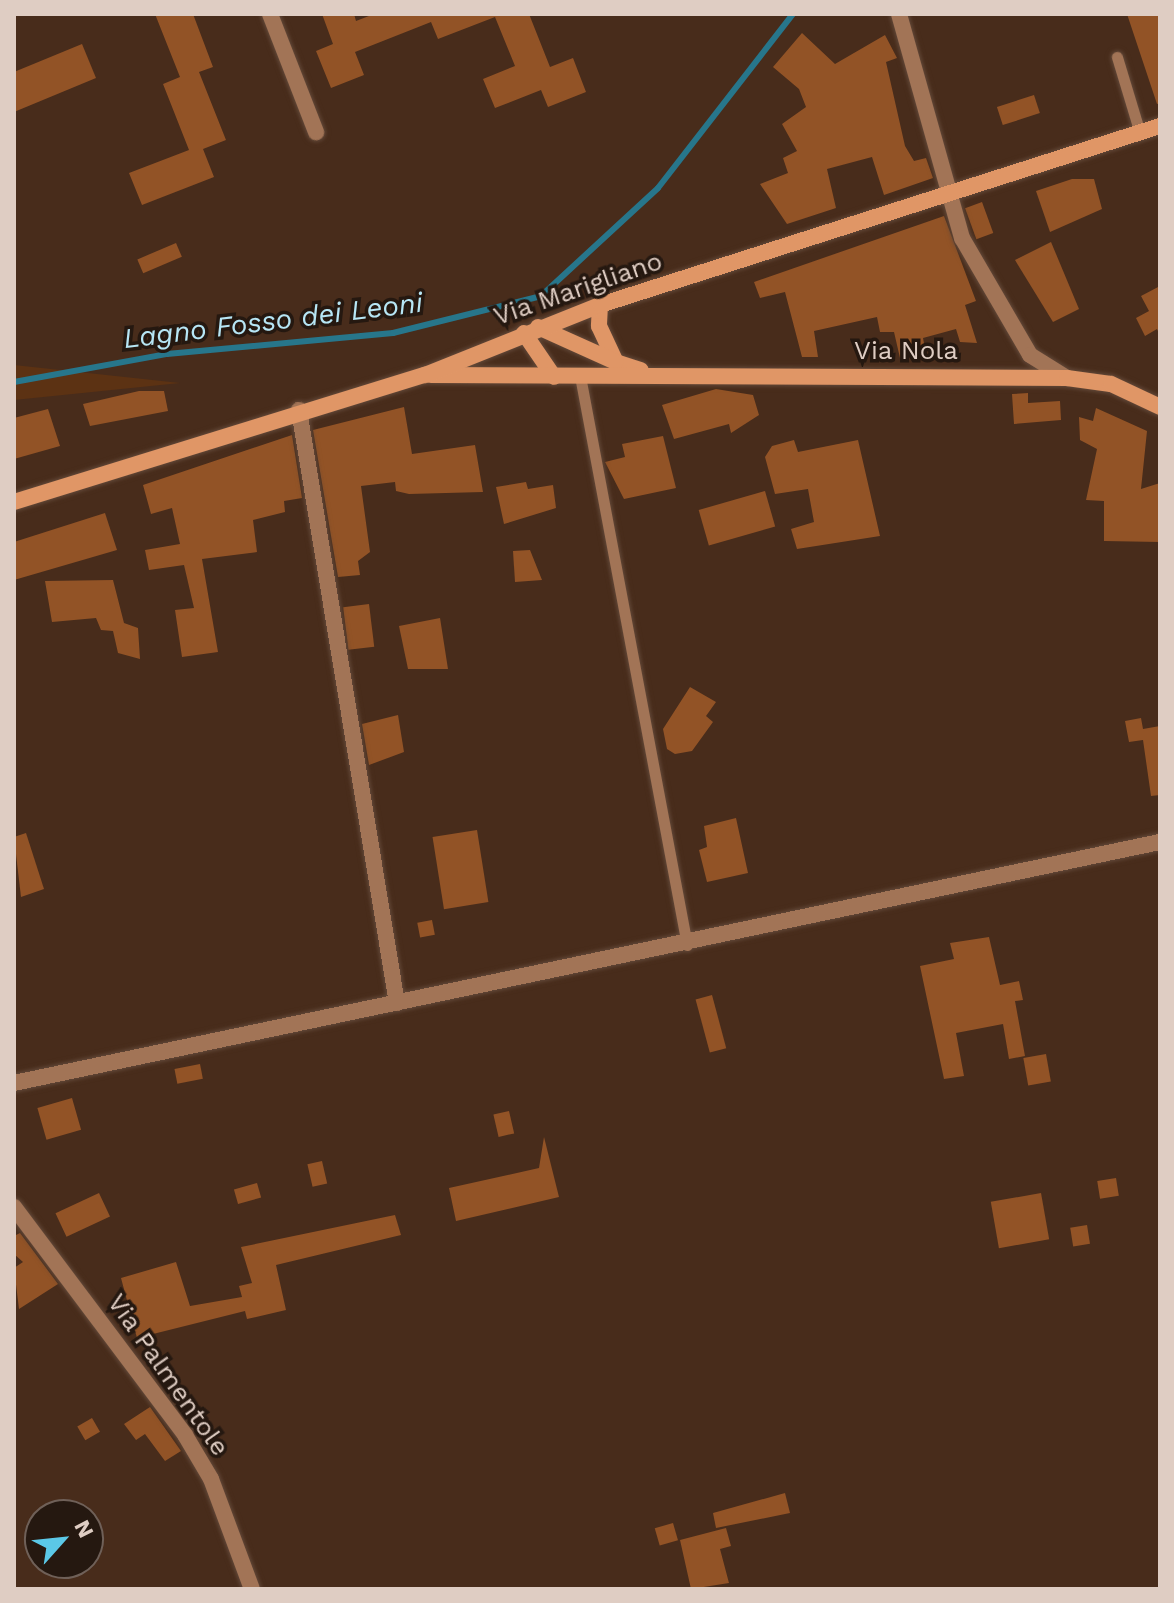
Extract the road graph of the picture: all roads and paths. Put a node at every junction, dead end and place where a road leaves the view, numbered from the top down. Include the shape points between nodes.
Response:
1 (270, 14) edge
2 (899, 14) edge
3 (1117, 57) dead end
4 (1160, 126) edge
5 (316, 132) dead end
6 (1140, 133) junction
7 (952, 194) junction
8 (600, 305) junction
9 (531, 330) junction
10 (616, 362) junction
11 (646, 372) junction
12 (425, 375) junction
13 (580, 376) junction
14 (554, 377) junction
15 (1067, 378) junction
16 (1160, 407) edge
17 (299, 410) junction
18 (14, 502) edge
19 (1160, 842) edge
20 (687, 945) junction
21 (397, 1003) junction
22 (14, 1083) edge
23 (14, 1207) edge
24 (252, 1589) edge

1 - 5 street
2 - 7 street
3 - 6 lane
4 - 6 street, Via Marigliano
6 - 7 street, Via Marigliano
7 - 8 street, Via Marigliano
7 - 15 street via 962,238 1030,355
8 - 9 street, Via Marigliano
8 - 10 street via 599,326
9 - 10 street, Via Nola
9 - 12 street, Via Marigliano
9 - 14 street
10 - 11 street, Via Nola
11 - 13 street, Via Nola
11 - 15 street, Via Nola
12 - 14 street, Via Nola
12 - 17 street, Via Marigliano
13 - 14 street, Via Nola
13 - 20 lane
15 - 16 street, Via Nola via 1111,384
17 - 18 street, Via Marigliano
17 - 21 street
19 - 20 street
20 - 21 street
21 - 22 street
23 - 24 street, Via Palmentole via 185,1435 211,1479

